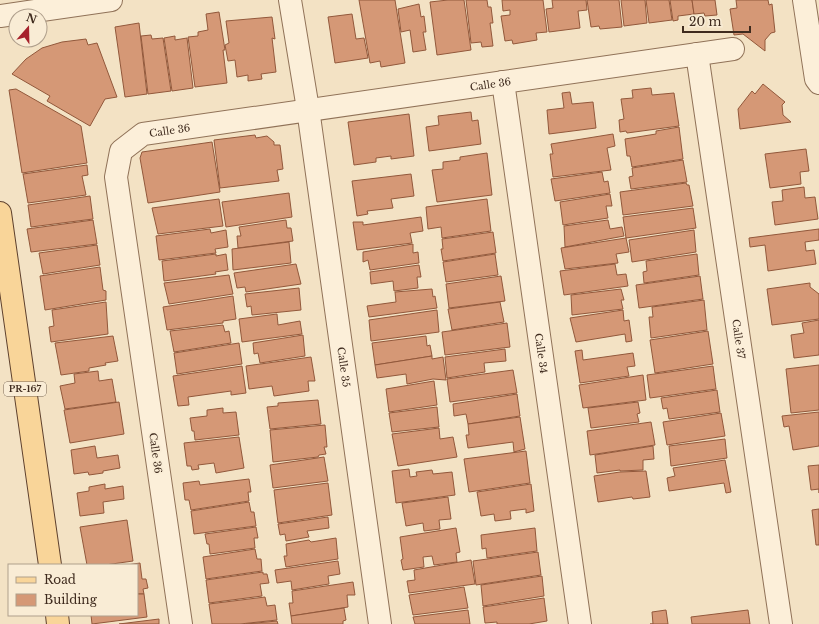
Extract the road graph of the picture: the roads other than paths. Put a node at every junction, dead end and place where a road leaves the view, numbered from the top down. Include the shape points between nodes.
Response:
1 (111, 0) edge
2 (290, 0) edge
3 (804, 0) edge
4 (0, 16) edge
5 (733, 49) dead end
6 (697, 54) junction
7 (503, 82) junction
8 (819, 83) edge
9 (308, 109) junction
10 (0, 214) edge
11 (50, 564) edge
12 (181, 624) edge
13 (380, 624) edge
14 (580, 624) edge
15 (781, 624) edge

1 - 4 street
2 - 9 street, Calle 35
3 - 8 street via 816,80
5 - 6 street, Calle 36
6 - 7 street, Calle 36
6 - 15 street, Calle 37
7 - 9 street, Calle 36
7 - 14 street, Calle 34
9 - 12 street, Calle 36 via 143,134 121,151 116,177
9 - 13 street, Calle 35
10 - 11 main road, PR-167

